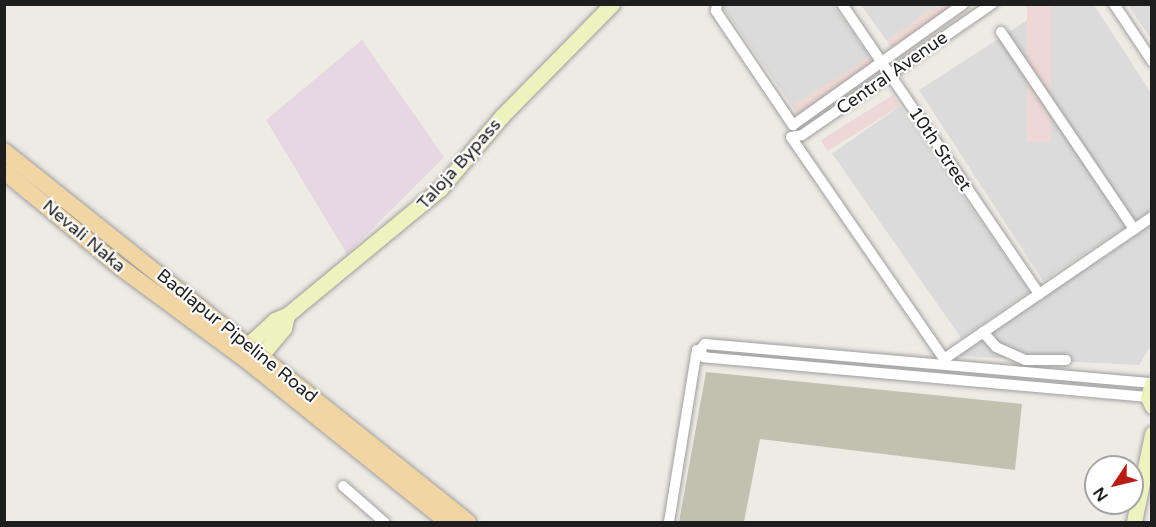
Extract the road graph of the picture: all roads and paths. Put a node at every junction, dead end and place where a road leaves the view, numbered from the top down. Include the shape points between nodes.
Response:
1 (612, 4) edge
2 (717, 4) edge
3 (842, 4) edge
4 (963, 4) edge
5 (992, 4) edge
6 (1114, 4) edge
7 (1002, 32) dead end
8 (879, 61) junction
9 (1152, 61) edge
10 (889, 75) junction
11 (793, 125) junction
12 (791, 137) junction
13 (4, 151) edge
14 (4, 171) edge
15 (68, 214) junction
16 (1152, 217) edge
17 (1134, 229) junction
18 (1039, 294) junction
19 (287, 315) junction
20 (983, 332) junction
21 (242, 349) junction
22 (1066, 360) dead end
23 (257, 361) junction
24 (1151, 393) edge
25 (1152, 434) edge
26 (343, 486) dead end
27 (384, 522) edge
28 (448, 522) edge
29 (468, 522) edge
30 (669, 522) edge
31 (1134, 522) edge

1 - 19 main road, Taloja Bypass via 502,116 440,189
2 - 11 street via 716,11
3 - 8 street, 10th Street
4 - 8 street, Central Avenue
5 - 10 street, Central Avenue
6 - 9 street
7 - 17 street
8 - 10 street, 10th Street
8 - 11 street, Central Avenue
10 - 12 street, Central Avenue via 802,135
10 - 18 street, 10th Street
11 - 12 street
12 - 20 street via 944,359
13 - 15 main road
14 - 15 main road, Nevali Naka
15 - 21 main road, Nevali Naka via 120,267
16 - 17 street
17 - 18 street
18 - 20 street
19 - 21 main road, Taloja Bypass via 275,320
19 - 23 main road via 285,328
20 - 22 street via 996,347 1025,360
21 - 23 main road, Nevali Naka
23 - 28 main road, Nevali Naka
23 - 29 main road, Badlapur Pipeline Road
24 - 30 street via 705,357 697,350
25 - 31 main road
26 - 27 street

